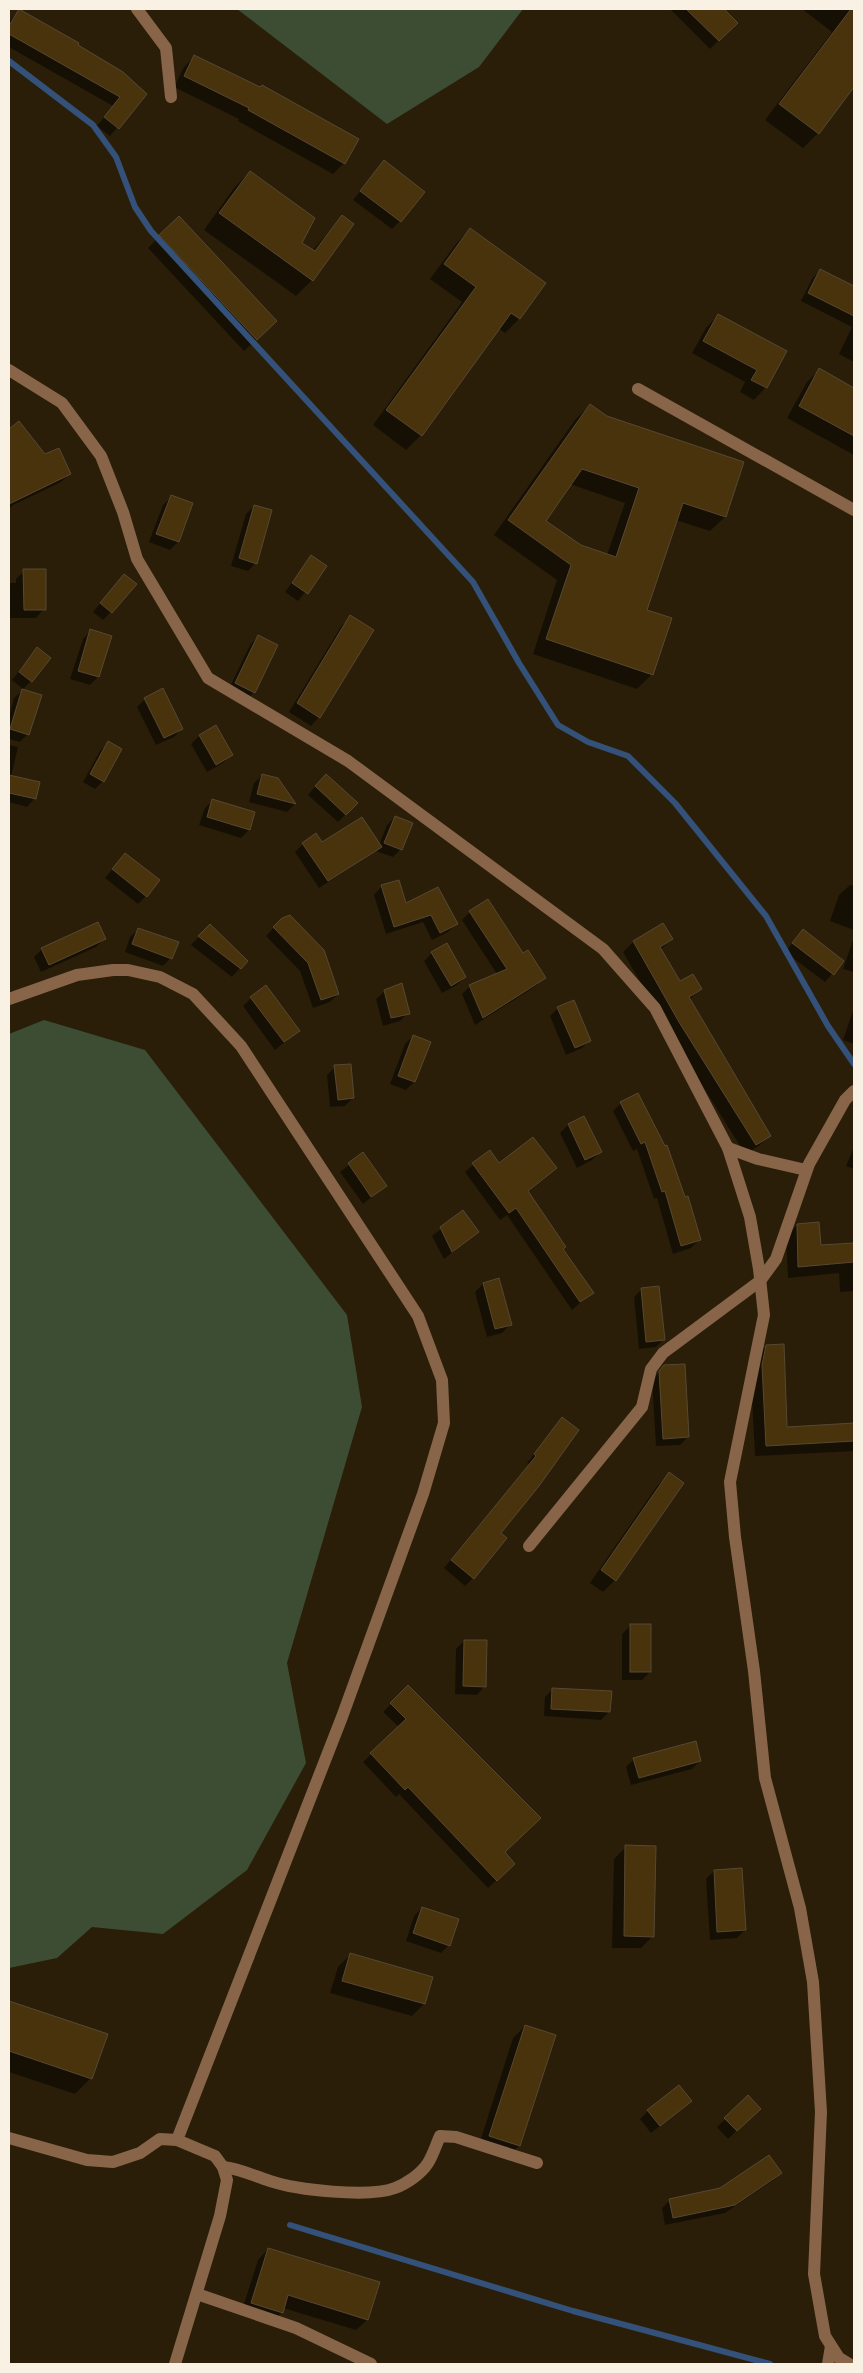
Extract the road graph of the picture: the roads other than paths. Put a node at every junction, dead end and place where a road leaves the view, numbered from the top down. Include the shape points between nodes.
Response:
1 (137, 9) edge
2 (171, 97) dead end
3 (9, 370) edge
4 (638, 389) dead end
5 (854, 510) edge
6 (9, 999) edge
7 (854, 1092) edge
8 (728, 1148) junction
9 (806, 1170) junction
10 (760, 1281) junction
11 (529, 1546) dead end
12 (9, 2138) edge
13 (177, 2140) junction
14 (537, 2163) dead end
15 (223, 2167) junction
16 (197, 2294) junction
17 (831, 2346) junction
18 (175, 2364) edge
19 (371, 2364) edge
20 (828, 2364) edge
21 (849, 2364) edge

1 - 2 street via 166,48
3 - 8 street via 62,403 101,456 137,560 208,678 348,761 603,949 655,1008
4 - 5 street
6 - 13 street via 77,975 113,970 160,977 193,994 241,1046 418,1316 442,1380 444,1423 417,1511 342,1718
7 - 9 street via 845,1100
8 - 9 street via 758,1160
8 - 10 street via 750,1218
9 - 10 street via 776,1259
10 - 11 street via 662,1352 651,1368 642,1407
10 - 17 street via 764,1315 730,1482 765,1778 800,1908 813,1982 821,2112 814,2274 825,2336
12 - 13 street via 87,2160 113,2162 140,2153 160,2139
13 - 15 street via 215,2156
14 - 15 street via 456,2137 440,2136 428,2164 413,2178 394,2189 367,2193 308,2189 271,2182 239,2168
15 - 16 street via 227,2180 220,2216
16 - 18 street
16 - 19 street via 296,2328
17 - 20 street
17 - 21 street via 839,2358

